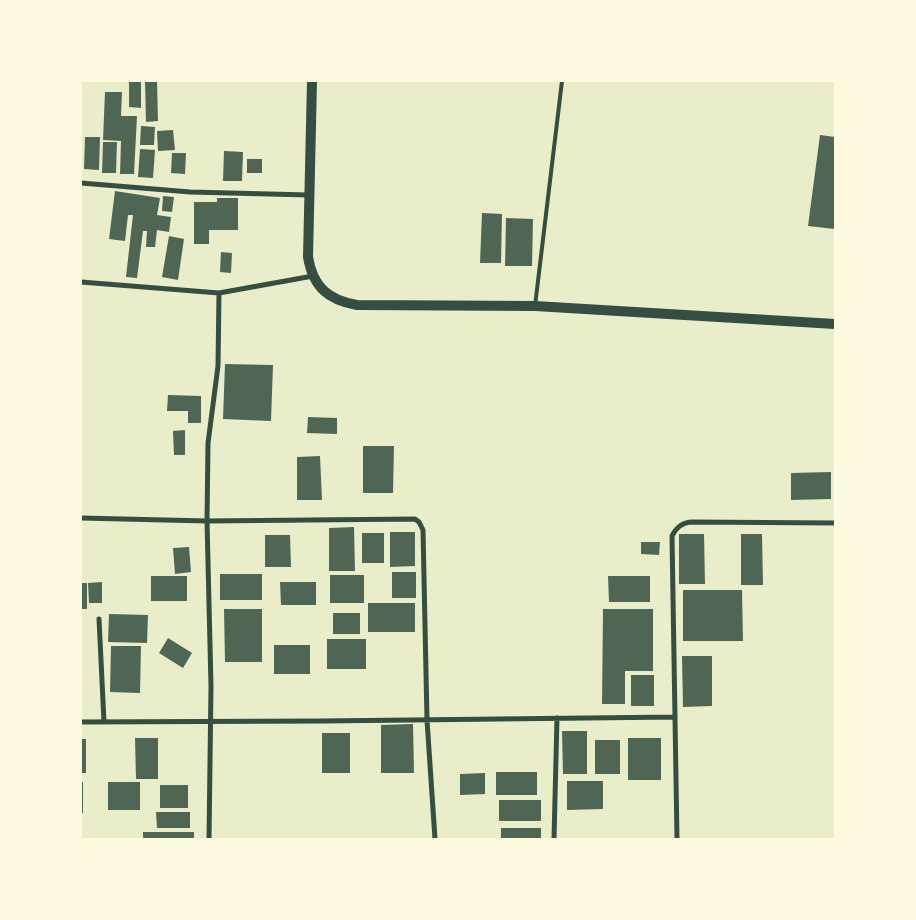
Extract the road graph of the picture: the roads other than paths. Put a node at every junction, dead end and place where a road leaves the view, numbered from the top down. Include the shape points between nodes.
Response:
1 (312, 81) edge
2 (562, 81) edge
3 (81, 183) edge
4 (309, 194) junction
5 (313, 276) junction
6 (81, 282) edge
7 (219, 292) junction
8 (535, 306) junction
9 (835, 324) edge
10 (81, 518) edge
11 (207, 521) junction
12 (835, 523) edge
13 (99, 619) dead end
14 (675, 717) junction
15 (557, 718) junction
16 (427, 720) junction
17 (81, 722) edge
18 (104, 722) junction
19 (211, 722) junction
20 (210, 839) edge
21 (435, 839) edge
22 (554, 839) edge
23 (677, 839) edge

1 - 4 main road
2 - 8 lane
3 - 4 street via 190,192
4 - 5 main road via 308,257
5 - 7 street
5 - 8 main road via 328,295 357,305
6 - 7 street
7 - 11 street via 218,366 208,443
8 - 9 main road
10 - 11 street
11 - 16 street via 415,519 420,522 423,530
11 - 19 street
12 - 14 street via 691,522 675,529 671,542
13 - 18 street
14 - 15 street
14 - 23 street
15 - 16 street
15 - 22 street
16 - 19 street
16 - 21 street
17 - 18 street
18 - 19 street
19 - 20 street

